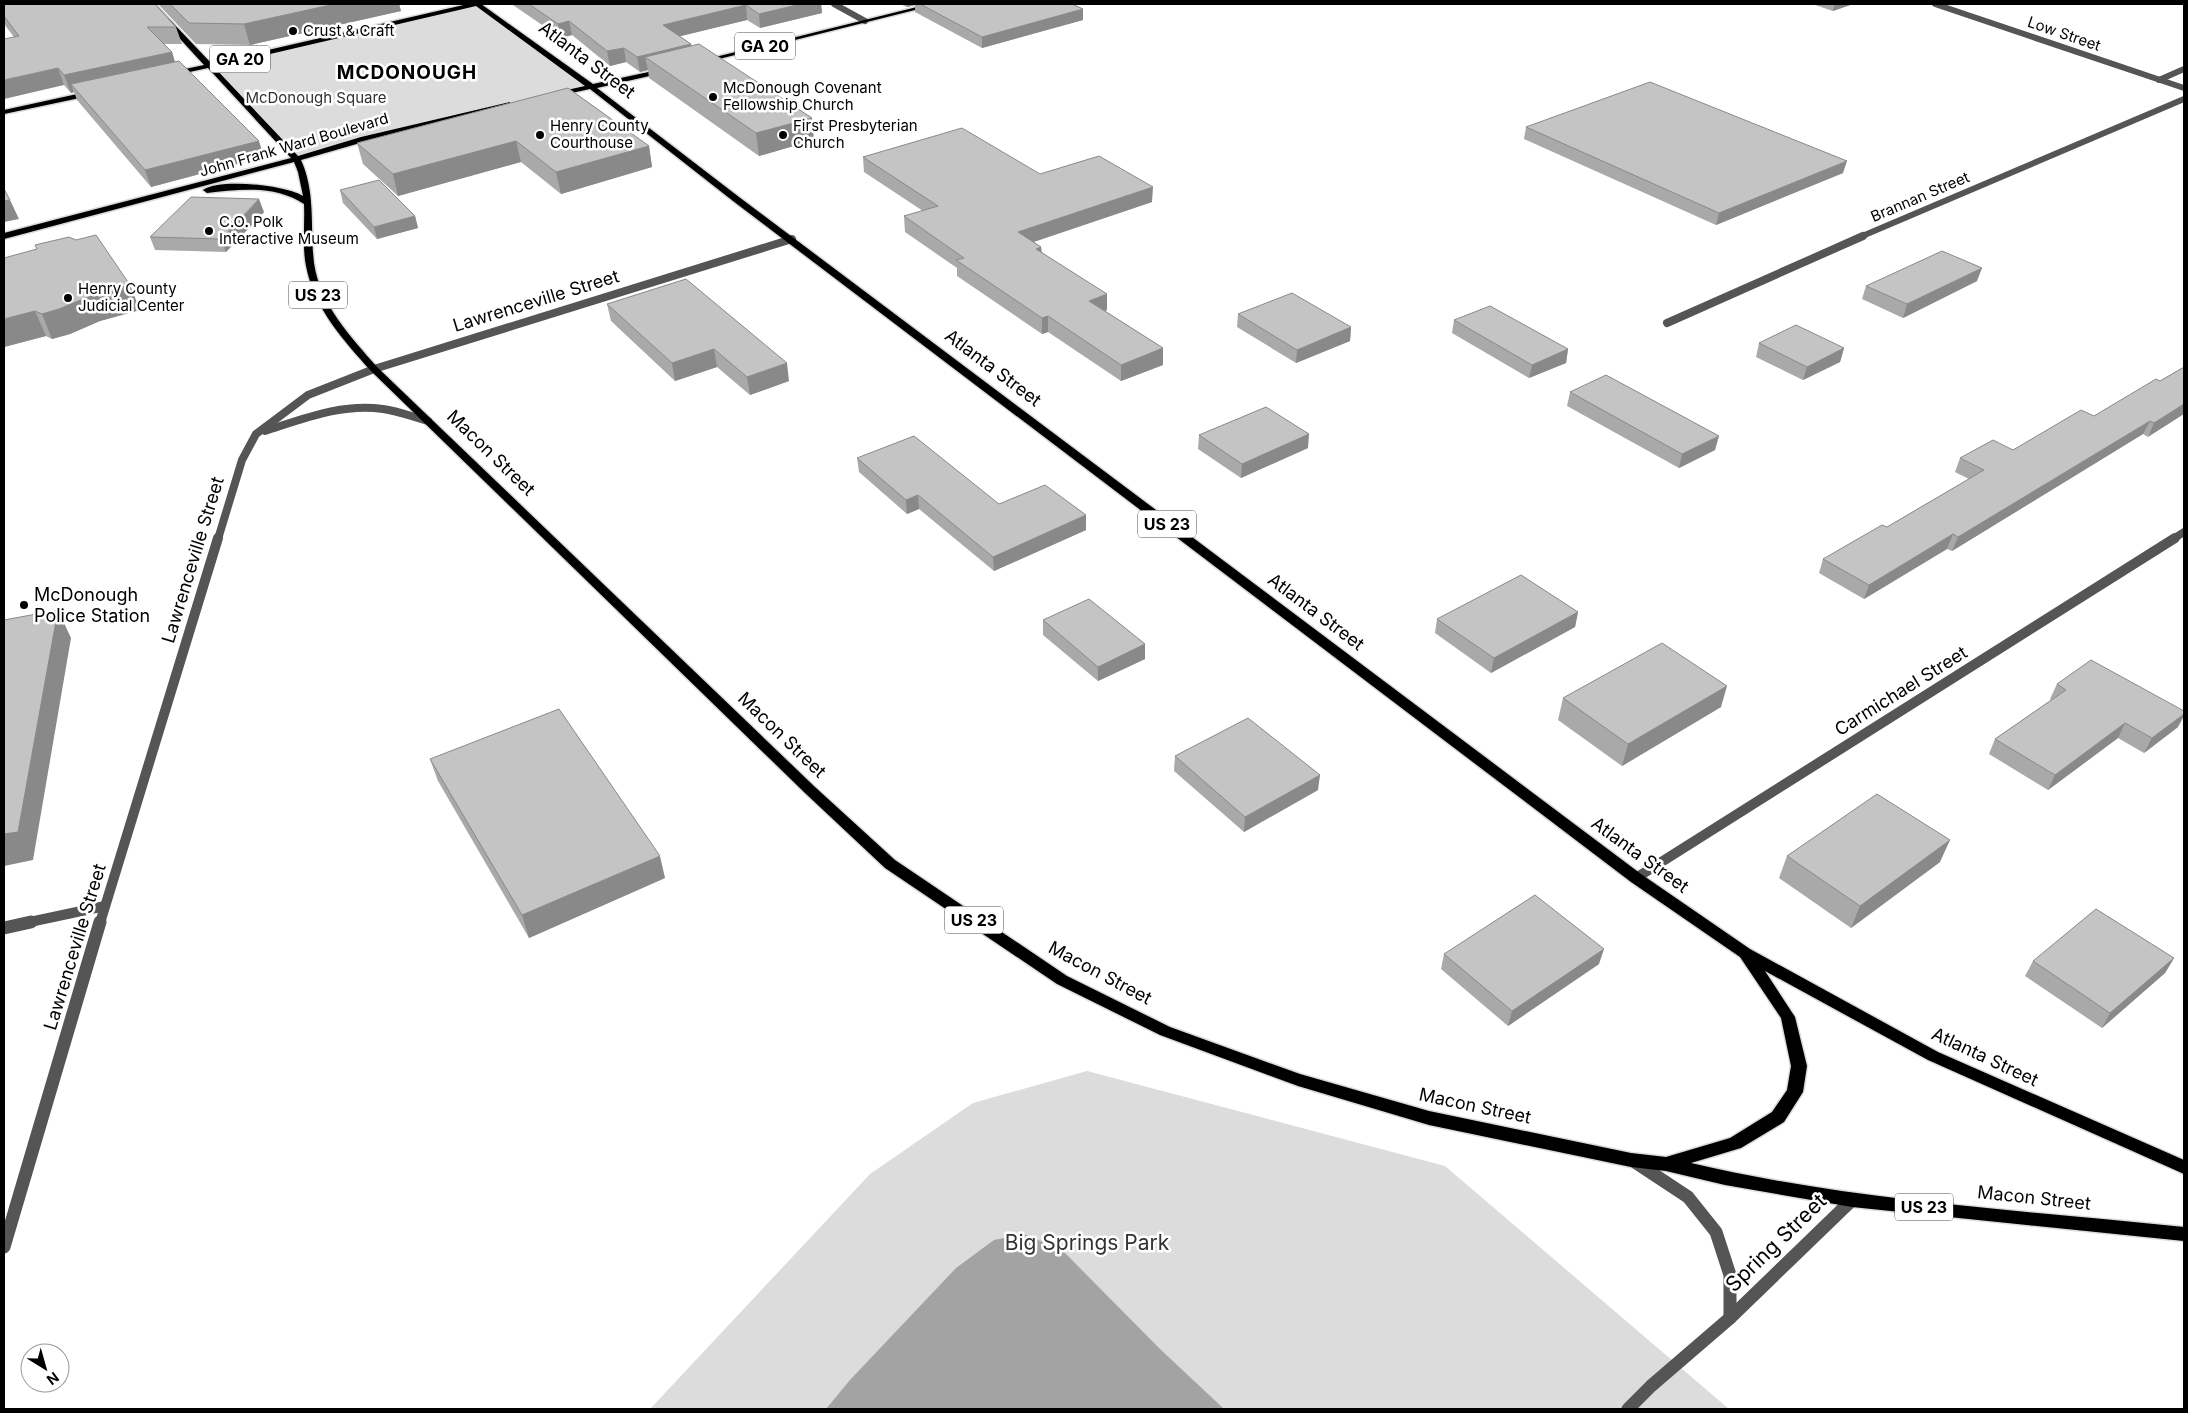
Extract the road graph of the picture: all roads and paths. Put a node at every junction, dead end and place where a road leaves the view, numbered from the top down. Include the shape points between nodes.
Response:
1 (151, 4) edge
2 (476, 4) edge
3 (834, 4) edge
4 (936, 4) edge
5 (1935, 4) edge
6 (865, 21) junction
7 (693, 63) edge
8 (209, 66) junction
9 (674, 68) edge
10 (2184, 69) edge
11 (167, 76) edge
12 (2159, 80) junction
13 (594, 88) junction
14 (2184, 88) edge
15 (102, 90) edge
16 (551, 96) edge
17 (2184, 99) edge
18 (516, 102) edge
19 (4, 112) edge
20 (297, 159) junction
21 (165, 195) junction
22 (308, 203) junction
23 (4, 236) edge
24 (792, 240) junction
25 (1667, 323) dead end
26 (374, 369) junction
27 (428, 421) junction
28 (256, 434) junction
29 (2184, 532) edge
30 (1636, 878) junction
31 (105, 906) junction
32 (4, 928) edge
33 (1745, 954) junction
34 (1631, 1160) junction
35 (1666, 1164) junction
36 (2184, 1167) edge
37 (1852, 1200) junction
38 (2184, 1234) edge
39 (4, 1248) edge
40 (1730, 1318) junction
41 (1628, 1409) edge

1 - 8 main road, Macon Street / US 23
2 - 8 main road, GA 20
2 - 13 main road, Atlanta Street / US 23
3 - 6 street
4 - 6 main road, GA 20
5 - 12 street, Low Street
6 - 7 main road, GA 20
8 - 11 main road, GA 20
8 - 20 main road, Macon Street / US 23
9 - 13 main road
10 - 12 street
12 - 14 street, Low Street
13 - 16 main road
13 - 24 main road, Atlanta Street / US 23
15 - 19 main road
17 - 25 street, Brannan Street
18 - 20 main road, John Frank Ward Boulevard via 382,134
20 - 21 main road, John Frank Ward Boulevard
20 - 22 main road, Macon Street / US 23
21 - 22 main road via 232,187 256,188 292,193
21 - 23 main road, John Frank Ward Boulevard
22 - 26 main road, Macon Street / US 23 via 308,249 317,292 338,328
24 - 26 street, Lawrenceville Street
24 - 30 main road, Atlanta Street / US 23
26 - 27 main road, Macon Street / US 23
26 - 28 street, Lawrenceville Street via 308,395
27 - 28 street via 381,409 350,409 319,414
27 - 34 main road, Macon Street / US 23 via 890,864 1062,980 1165,1031 1298,1080 1429,1118
28 - 31 street, Lawrenceville Street via 242,460
29 - 30 street, Carmichael Street
30 - 33 main road, Atlanta Street / US 23
31 - 32 street
31 - 39 street, Lawrenceville Street
33 - 35 main road via 1788,1017 1799,1066 1794,1092 1778,1117 1735,1143
33 - 36 main road, Atlanta Street / US 23 via 1933,1056
34 - 35 main road, Macon Street / US 23
34 - 40 street, Spring Street via 1688,1197 1716,1232 1730,1275
35 - 37 main road, Macon Street / US 23 via 1725,1178
37 - 38 main road, Macon Street / US 23
37 - 40 street, Spring Street
40 - 41 street, Spring Street

